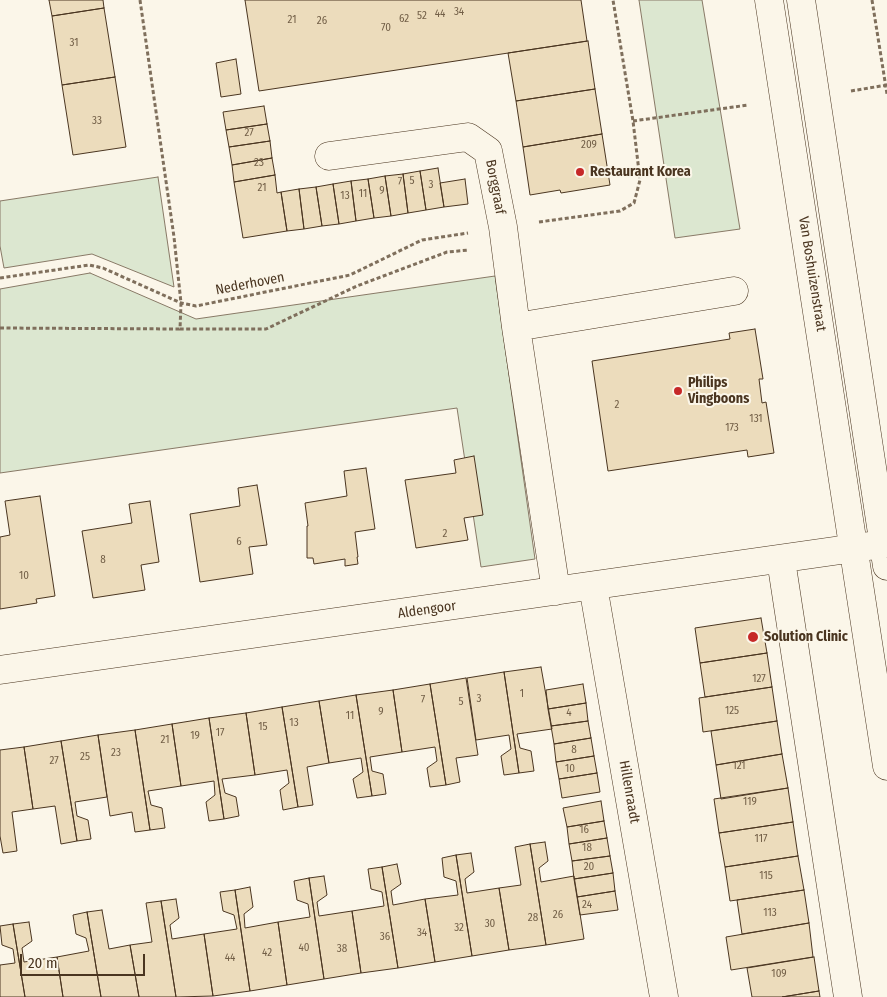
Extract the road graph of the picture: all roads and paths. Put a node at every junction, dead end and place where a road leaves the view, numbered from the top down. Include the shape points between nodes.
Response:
1 (140, 0) edge
2 (613, 0) edge
3 (769, 0) edge
4 (801, 0) edge
5 (872, 0) edge
6 (887, 94) edge
7 (329, 156) dead end
8 (504, 237) junction
9 (0, 278) edge
10 (734, 291) dead end
11 (181, 303) junction
12 (516, 327) junction
13 (0, 328) edge
14 (180, 329) junction
15 (854, 549) junction
16 (885, 555) edge
17 (781, 560) junction
18 (594, 586) junction
19 (556, 591) junction
20 (0, 670) edge
21 (885, 737) edge
22 (887, 766) edge
23 (664, 997) edge
24 (848, 997) edge

1 - 11 path
2 - 8 path via 640,180 634,203 620,210
3 - 15 street, Van Boshuizenstraat
4 - 16 street
5 - 6 path
7 - 8 street, Borggraaf via 468,137 488,151
8 - 11 path, Nederhoven via 422,240 350,275 196,306
8 - 12 street, Borggraaf
8 - 14 path via 447,252 357,286 266,329
9 - 11 path, Nederhoven via 89,265 103,268
10 - 12 street
11 - 14 path
12 - 19 street, Borggraaf
13 - 14 path
15 - 16 street
15 - 17 street, Aldengoor
15 - 21 street, Van Boshuizenstraat
17 - 18 street, Aldengoor
17 - 24 street
18 - 19 street, Aldengoor
18 - 23 street, Hillenraadt
19 - 20 street, Aldengoor
21 - 22 street, Van Boshuizenstraat

